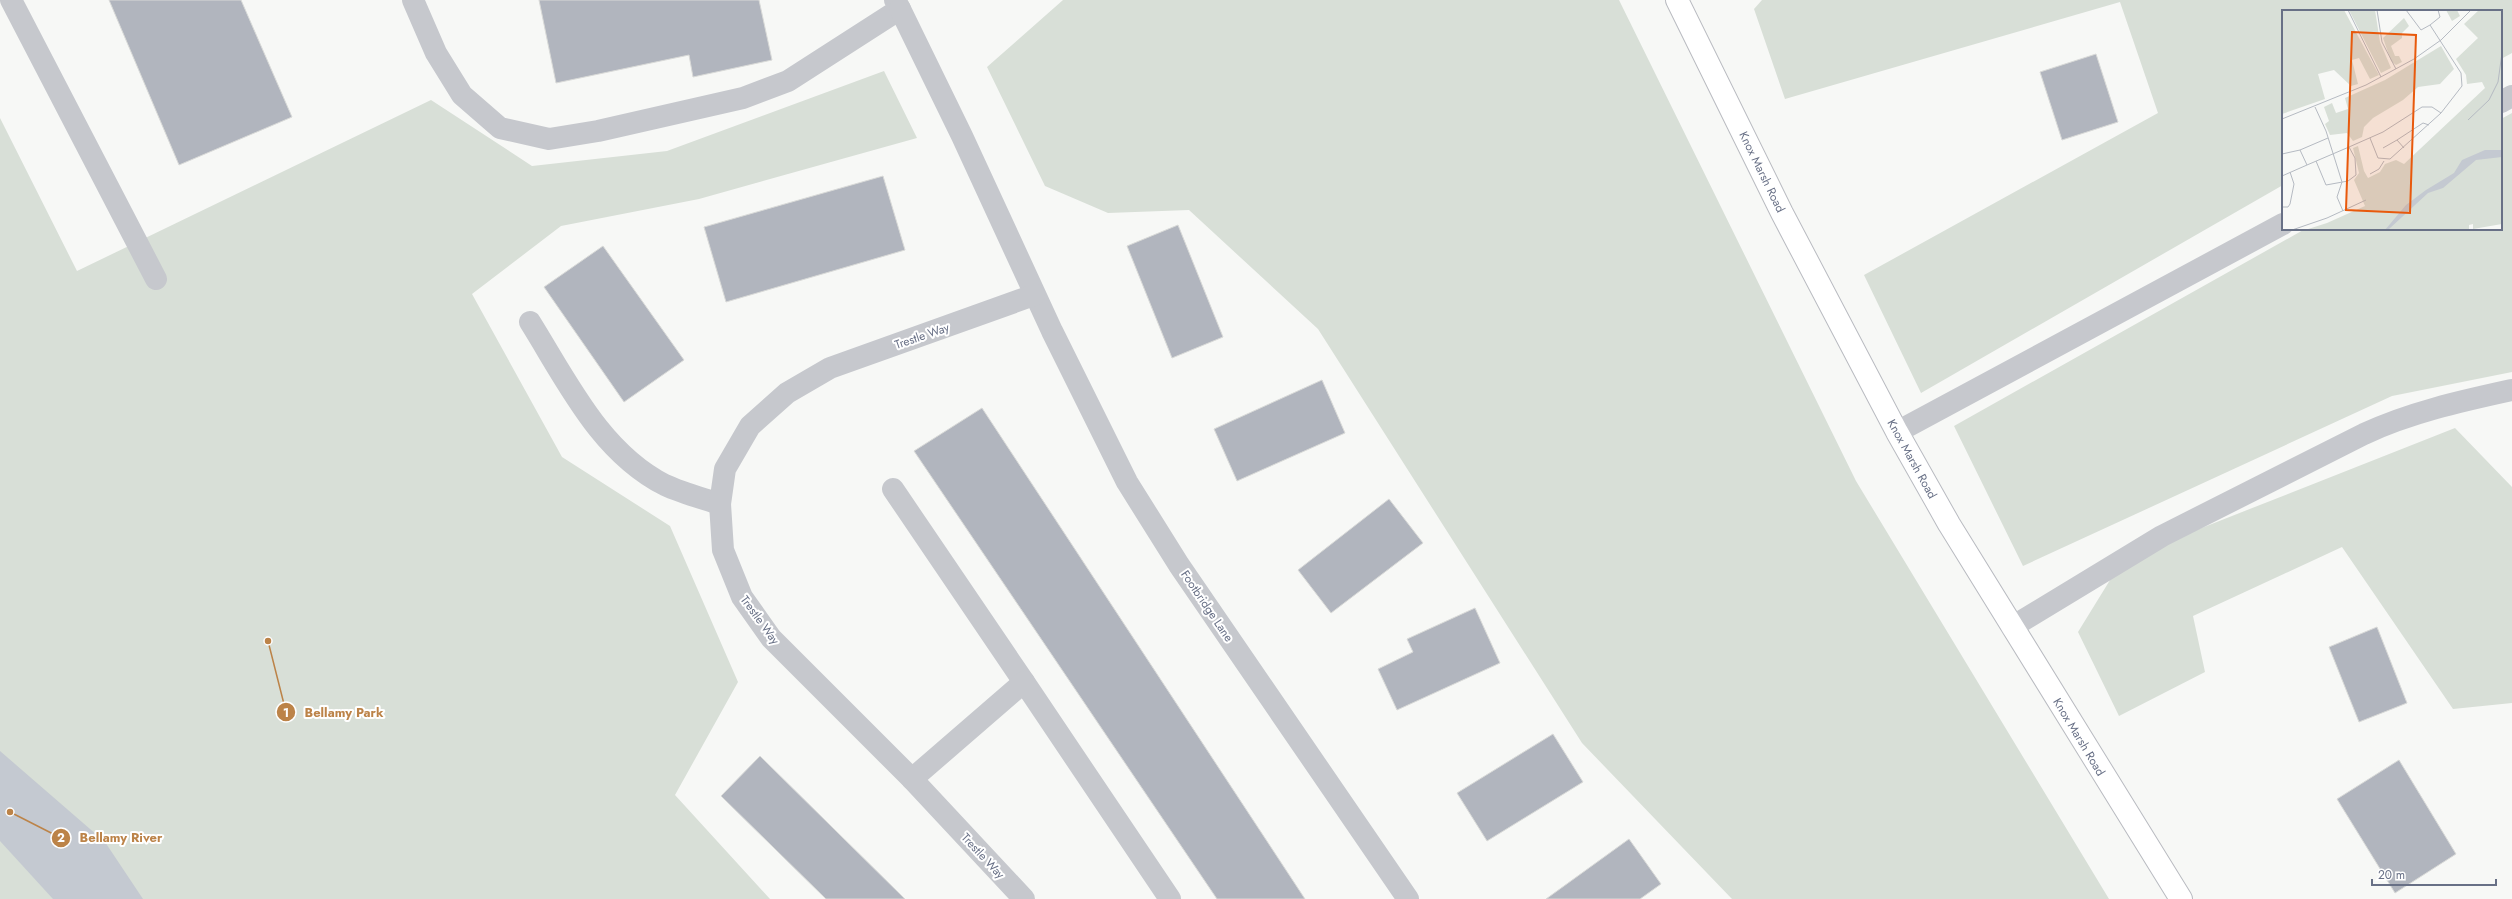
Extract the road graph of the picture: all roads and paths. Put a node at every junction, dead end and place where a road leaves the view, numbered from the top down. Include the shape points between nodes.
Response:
1 (12, 0) edge
2 (413, 0) edge
3 (1677, 0) edge
4 (897, 4) edge
5 (2512, 96) edge
6 (2502, 101) edge
7 (2282, 225) edge
8 (156, 279) dead end
9 (1034, 295) junction
10 (530, 322) dead end
11 (2512, 390) edge
12 (1897, 432) junction
13 (893, 489) dead end
14 (720, 504) junction
15 (2012, 627) junction
16 (1024, 682) junction
17 (912, 779) junction
18 (1024, 899) edge
19 (1170, 899) edge
20 (1408, 899) edge
21 (2181, 899) edge

1 - 8 street
2 - 4 street via 436,53 462,96 500,128 549,139 598,131 743,98 788,81
3 - 12 main road, Knox Marsh Road via 1782,213
4 - 9 street, Footbridge Lane via 962,136
5 - 6 street
7 - 12 street
9 - 14 street, Trestle Way via 830,368 787,393 750,426 725,469
9 - 20 street, Footbridge Lane via 1127,482 1179,565
10 - 14 street via 607,440 630,462 664,485
11 - 15 street via 2392,421 2364,434 2162,536
12 - 15 main road, Knox Marsh Road
13 - 16 street
14 - 17 street, Trestle Way via 723,550 746,603 771,638 802,672
15 - 21 main road, Knox Marsh Road
16 - 17 street
16 - 19 street
17 - 18 street, Trestle Way

